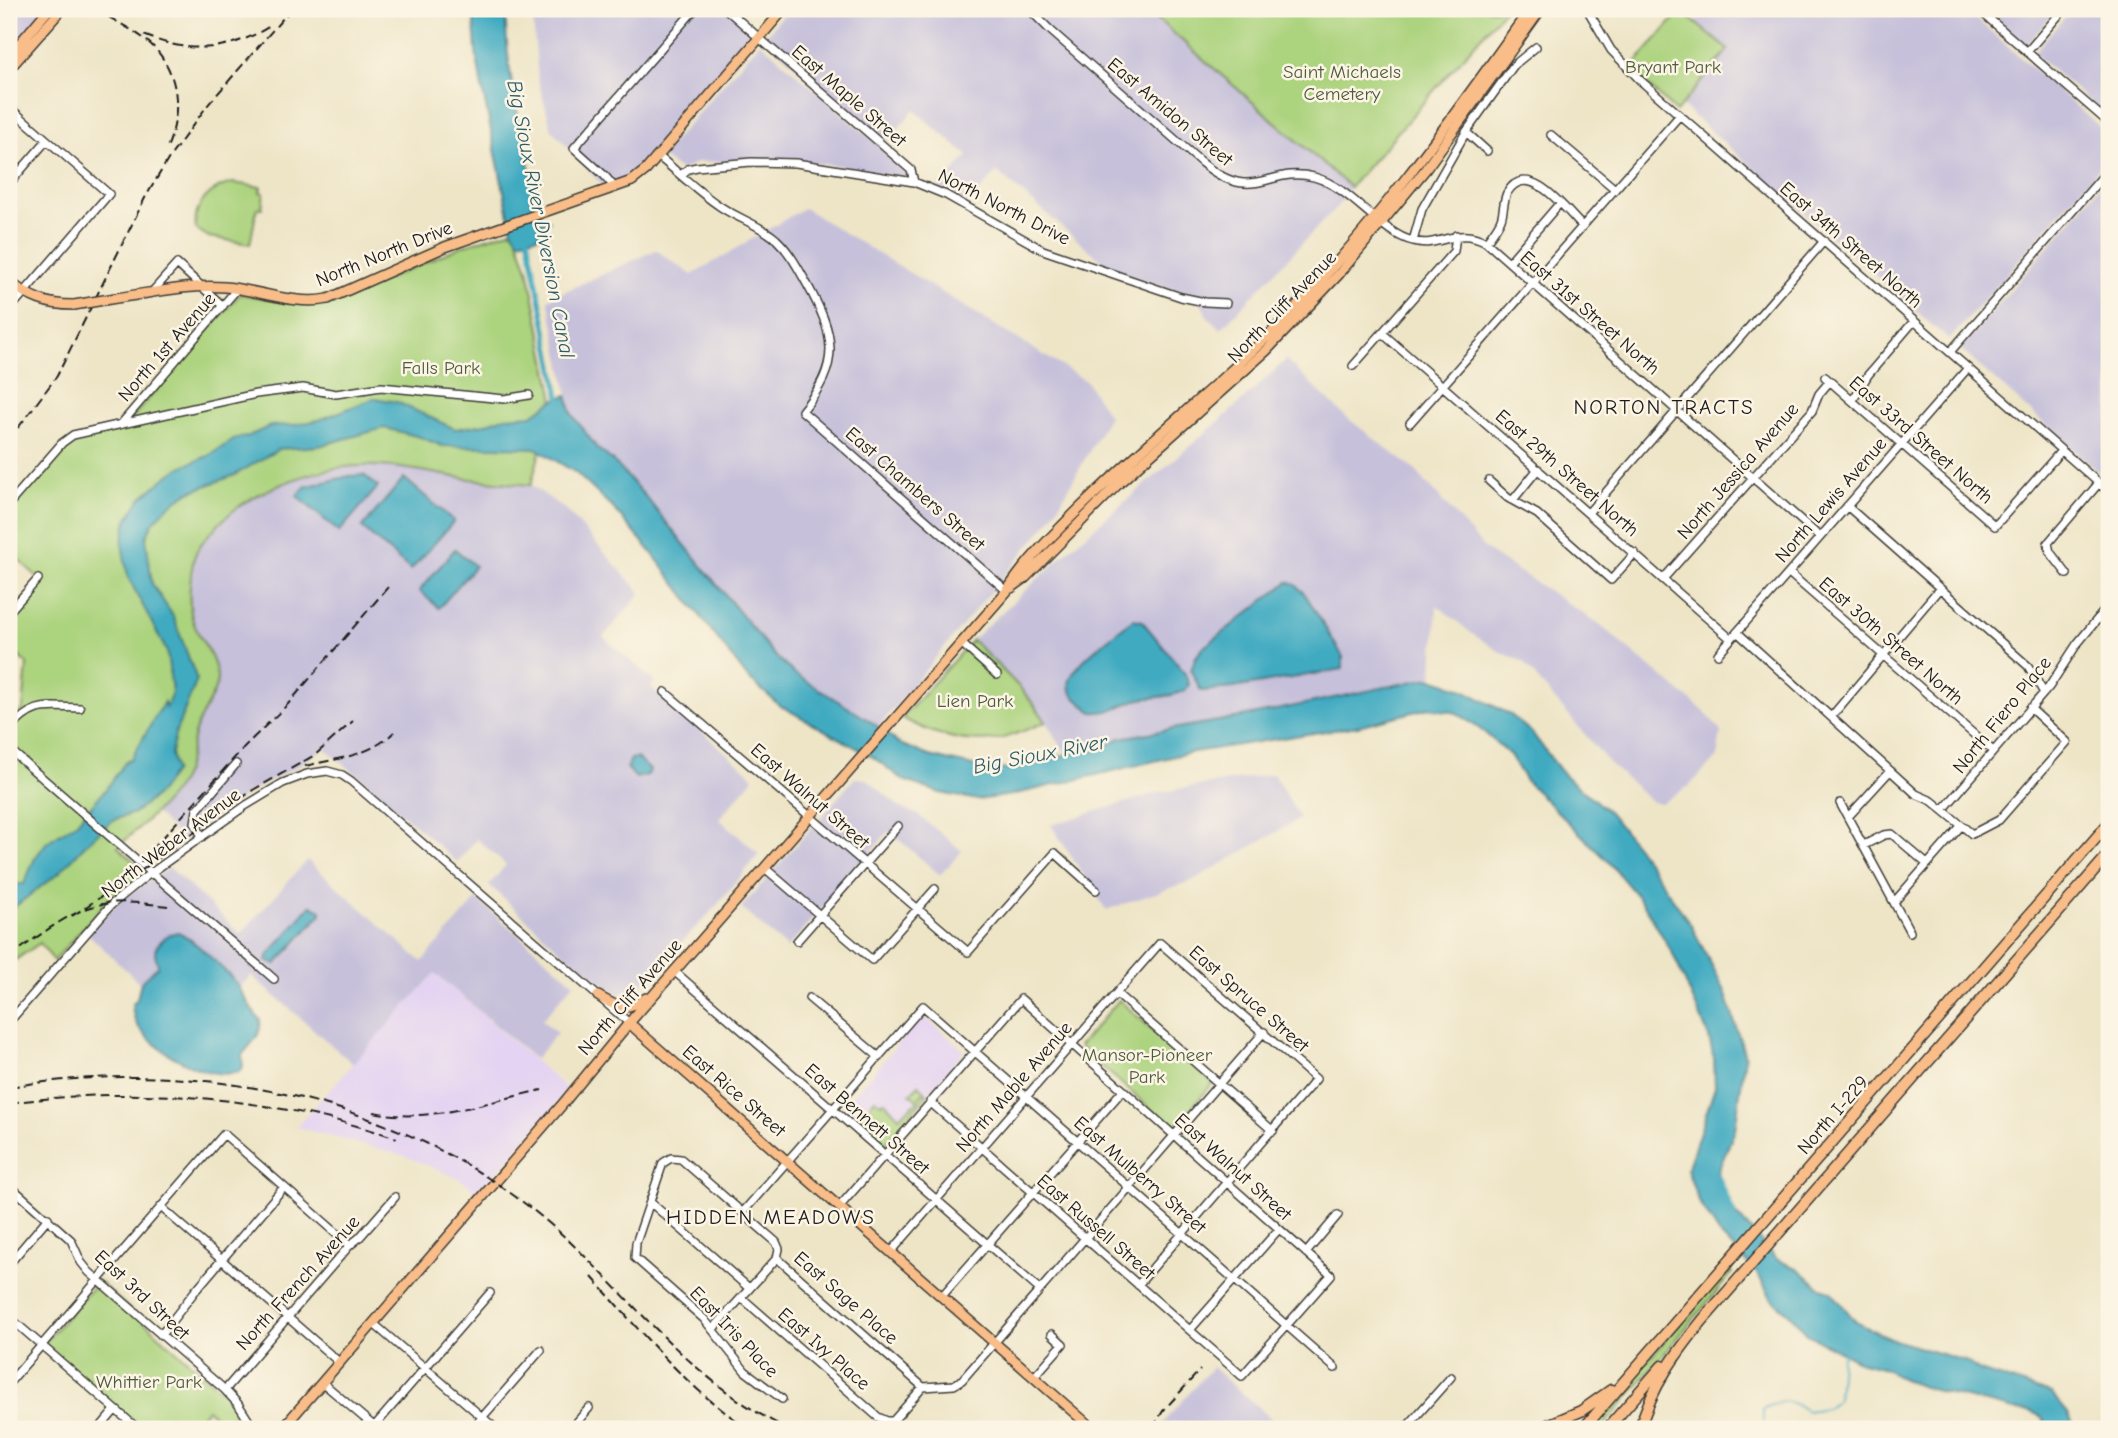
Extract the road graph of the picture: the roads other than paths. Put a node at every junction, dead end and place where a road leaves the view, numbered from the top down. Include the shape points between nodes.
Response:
1 (49, 9) edge
2 (62, 9) edge
3 (695, 9) edge
4 (726, 9) edge
5 (784, 9) edge
6 (1029, 9) edge
7 (1530, 9) edge
8 (1541, 9) edge
9 (1587, 9) edge
10 (1978, 9) edge
11 (2064, 9) edge
12 (760, 38) junction
13 (1536, 47) dead end
14 (2027, 51) junction
15 (9, 56) edge
16 (9, 69) edge
17 (9, 107) edge
18 (1680, 115) junction
19 (2109, 123) edge
20 (1466, 132) junction
21 (1552, 135) dead end
22 (47, 140) junction
23 (1487, 151) dead end
24 (658, 156) junction
25 (2109, 169) edge
26 (681, 176) junction
27 (914, 182) junction
28 (9, 184) edge
29 (615, 188) junction
30 (1615, 189) junction
31 (1559, 204) junction
32 (1379, 220) junction
33 (1583, 226) junction
34 (1455, 235) junction
35 (1413, 241) junction
36 (1824, 241) junction
37 (1486, 242) junction
38 (1509, 261) junction
39 (9, 281) edge
40 (1533, 283) junction
41 (202, 287) junction
42 (237, 289) junction
43 (24, 293) junction
44 (152, 293) junction
45 (1226, 303) dead end
46 (223, 306) junction
47 (9, 310) edge
48 (1914, 321) junction
49 (1382, 332) junction
50 (1950, 352) junction
51 (1353, 366) dead end
52 (1968, 368) junction
53 (1828, 379) joint
54 (1443, 385) junction
55 (529, 395) dead end
56 (1853, 400) junction
57 (1677, 411) junction
58 (1410, 423) dead end
59 (120, 425) junction
60 (1901, 444) junction
61 (2061, 451) junction
62 (1538, 469) junction
63 (1753, 478) junction
64 (1489, 481) dead end
65 (2099, 484) junction
66 (2109, 492) edge
67 (1513, 500) junction
68 (9, 504) edge
69 (1847, 506) junction
70 (1588, 513) junction
71 (1820, 537) junction
72 (1635, 553) junction
73 (1789, 573) junction
74 (2067, 574) dead end
75 (1664, 578) junction
76 (38, 579) dead end
77 (1940, 588) junction
78 (1007, 591) junction
79 (2109, 606) edge
80 (9, 612) edge
81 (1734, 635) junction
82 (961, 643) junction
83 (1718, 654) dead end
84 (1883, 655) junction
85 (997, 676) dead end
86 (665, 692) dead end
87 (2044, 692) junction
88 (80, 708) dead end
89 (2031, 708) junction
90 (1832, 717) junction
91 (9, 730) edge
92 (9, 749) edge
93 (1993, 751) junction
94 (236, 764) dead end
95 (1891, 771) junction
96 (351, 781) joint
97 (1840, 803) dead end
98 (1943, 810) junction
99 (810, 817) junction
100 (1849, 817) junction
101 (2109, 823) edge
102 (898, 826) dead end
103 (1961, 826) junction
104 (202, 837) junction
105 (1864, 845) junction
106 (2109, 854) edge
107 (865, 864) junction
108 (1927, 864) junction
109 (766, 869) junction
110 (153, 872) junction
111 (934, 889) dead end
112 (1096, 890) dead end
113 (1895, 901) junction
114 (917, 909) junction
115 (820, 915) junction
116 (1910, 932) dead end
117 (797, 941) dead end
118 (1160, 943) joint
119 (674, 971) junction
120 (274, 979) dead end
121 (657, 991) junction
122 (1117, 994) junction
123 (598, 996) junction
124 (809, 998) dead end
125 (9, 1022) edge
126 (629, 1023) junction
127 (1264, 1032) junction
128 (1073, 1044) junction
129 (974, 1051) junction
130 (879, 1057) junction
131 (1220, 1083) junction
132 (1123, 1090) junction
133 (1026, 1097) junction
134 (930, 1102) junction
135 (833, 1110) junction
136 (1273, 1131) junction
137 (1175, 1136) junction
138 (1078, 1142) junction
139 (982, 1148) junction
140 (884, 1155) junction
141 (788, 1161) junction
142 (1227, 1182) junction
143 (9, 1185) edge
144 (284, 1186) junction
145 (1130, 1186) junction
146 (1033, 1193) junction
147 (395, 1197) dead end
148 (937, 1200) junction
149 (650, 1202) junction
150 (839, 1206) junction
151 (161, 1207) junction
152 (743, 1212) junction
153 (1338, 1215) dead end
154 (48, 1218) junction
155 (1279, 1228) junction
156 (1183, 1233) junction
157 (1085, 1238) junction
158 (350, 1245) junction
159 (988, 1245) junction
160 (891, 1252) junction
161 (1306, 1253) junction
162 (777, 1258) junction
163 (221, 1259) junction
164 (9, 1264) edge
165 (1234, 1279) junction
166 (98, 1281) junction
167 (1138, 1285) junction
168 (749, 1288) junction
169 (1040, 1290) junction
170 (490, 1293) dead end
171 (942, 1296) junction
172 (742, 1297) junction
173 (9, 1317) edge
174 (287, 1317) junction
175 (1702, 1321) junction
176 (374, 1324) junction
177 (1287, 1325) junction
178 (713, 1329) junction
179 (1189, 1330) junction
180 (1052, 1334) dead end
181 (161, 1335) junction
182 (994, 1343) junction
183 (41, 1346) junction
184 (1651, 1349) junction
185 (541, 1350) dead end
186 (340, 1363) junction
187 (425, 1368) junction
188 (1335, 1368) dead end
189 (1034, 1377) junction
190 (1451, 1377) dead end
191 (9, 1383) edge
192 (323, 1383) junction
193 (923, 1387) junction
194 (225, 1390) junction
195 (782, 1399) dead end
196 (589, 1408) dead end
197 (116, 1410) junction
198 (482, 1418) junction
199 (374, 1428) edge
200 (99, 1429) edge
201 (138, 1429) edge
202 (254, 1429) edge
203 (282, 1429) edge
204 (472, 1429) edge
205 (496, 1429) edge
206 (571, 1429) edge
207 (1093, 1429) edge
208 (1405, 1429) edge
209 (1538, 1429) edge
210 (1583, 1429) edge
211 (1607, 1429) edge
212 (1640, 1429) edge

1 - 15 main road
2 - 16 main road
3 - 29 street via 574,148
4 - 12 street, East Maple Street
5 - 12 main road, North North Drive
6 - 32 street, East Amidon Street via 1217,175 1251,184 1288,176 1314,177
7 - 32 main road, North Cliff Avenue
8 - 32 main road, North Cliff Avenue via 1431,162
9 - 18 street, East 34th Street North via 1611,50
10 - 14 street
11 - 14 street
12 - 24 main road, North North Drive
12 - 27 street, East Maple Street via 911,170
13 - 20 street via 1514,65
14 - 19 street
17 - 22 street
18 - 30 street
18 - 36 street, East 34th Street North
20 - 23 street
20 - 35 street via 1422,209
21 - 30 street
22 - 28 street
22 - 43 street via 109,194
24 - 26 street
24 - 29 main road, North North Drive via 637,179
25 - 50 street
26 - 27 street, North North Drive via 697,167 778,162
26 - 78 street, East Chambers Street via 721,208 779,241 818,304 828,328 830,355 820,387 802,411
27 - 45 street, North North Drive via 1043,250 1181,297
29 - 42 main road, North North Drive via 445,247 328,299 309,301
30 - 33 street
31 - 33 street
31 - 37 street via 1540,185 1526,180 1517,183 1507,193 1501,219
31 - 38 street
32 - 35 street
32 - 78 main road, North Cliff Avenue via 1326,288 1266,351
33 - 40 street
34 - 35 street, East 31st Street North via 1432,242
34 - 37 street, East 31st Street North
34 - 49 street via 1454,251
36 - 48 street, East 34th Street North
36 - 57 street
37 - 38 street, East 31st Street North
38 - 40 street, East 31st Street North
39 - 43 main road
40 - 54 street
40 - 57 street, East 31st Street North
41 - 42 main road, North North Drive
41 - 44 main road, North North Drive
41 - 44 street via 177,264
41 - 46 street
42 - 46 street, North 1st Avenue
43 - 44 main road, North North Drive, bridge via 47,303 74,305
43 - 47 street
46 - 59 street, North 1st Avenue
48 - 50 street, East 34th Street North
48 - 56 street via 1867,374
49 - 51 street
49 - 54 street, East 29th Street North
50 - 52 street, East 34th Street North
52 - 60 street, North Lewis Avenue
52 - 61 street, East 34th Street North
53 - 56 street, East 33rd Street North
53 - 63 street, North Jessica Avenue via 1812,411
54 - 58 street
54 - 62 street, East 29th Street North
55 - 59 street via 504,399 381,387 336,394 303,388
56 - 60 street, East 33rd Street North
57 - 63 street, East 31st Street North
57 - 70 street
59 - 68 street via 67,438
60 - 61 street, East 33rd Street North via 1995,526
60 - 69 street, North Lewis Avenue
61 - 65 street, East 34th Street North
62 - 67 street
62 - 70 street, East 29th Street North
63 - 71 street, East 31st Street North
63 - 75 street, North Jessica Avenue
64 - 67 street
65 - 66 street, East 34th Street North
65 - 74 street via 2048,543
67 - 72 street via 1537,514 1611,580
69 - 71 street, North Lewis Avenue
69 - 77 street
70 - 72 street, East 29th Street North
71 - 73 street, North Lewis Avenue
72 - 75 street, East 29th Street North
73 - 81 street, North Lewis Avenue
73 - 84 street, East 30th Street North
75 - 81 street, East 29th Street North
76 - 80 street
77 - 84 street
77 - 87 street via 2028,666
78 - 82 main road, North Cliff Avenue
79 - 87 street, North Fiero Place
81 - 83 street, North Lewis Avenue
81 - 90 street, East 29th Street North
82 - 85 street
82 - 99 main road, North Cliff Avenue
84 - 90 street
84 - 93 street, East 30th Street North
86 - 99 street, East Walnut Street
87 - 89 street, North Fiero Place
88 - 91 street via 40,707
89 - 93 street, North Fiero Place
89 - 103 street, East 29th Street North via 2067,741 1999,820 1972,834
90 - 95 street, East 29th Street North
92 - 110 street
93 - 98 street, North Fiero Place
94 - 104 street via 195,814
95 - 98 street, East 29th Street North
95 - 100 street
96 - 104 street, North Weber Avenue via 327,771 298,777 257,798
96 - 123 street, East Rice Street
97 - 100 street
98 - 103 street, East 29th Street North
99 - 107 street, East Walnut Street
99 - 109 main road, North Cliff Avenue
100 - 105 street
101 - 184 highway, North I-229
102 - 107 street
103 - 108 street
104 - 110 street, North Weber Avenue
105 - 108 street via 1892,834
105 - 113 street
106 - 175 highway, North I-229
107 - 114 street, East Walnut Street
107 - 115 street
108 - 113 street
109 - 115 street
109 - 119 main road, North Cliff Avenue
110 - 120 street
110 - 125 street, North Weber Avenue via 104,912
111 - 114 street
112 - 114 street, East Walnut Street via 1055,853 968,952
113 - 116 street
114 - 115 street via 872,960
115 - 117 street
118 - 122 street, North Mable Avenue
118 - 127 street, East Spruce Street
119 - 121 main road, North Cliff Avenue
119 - 135 street, East Bennett Street
121 - 123 main road via 625,1008
121 - 126 main road, North Cliff Avenue
122 - 128 street, North Mable Avenue
122 - 131 street
123 - 126 street, East Rice Street
124 - 130 street
126 - 141 main road, East Rice Street
126 - 176 main road, North Cliff Avenue
127 - 131 street
127 - 136 street, East Spruce Street via 1316,1079
128 - 129 street, East Walnut Street via 1021,999
128 - 132 street, East Walnut Street
128 - 133 street, North Mable Avenue
129 - 130 street, East Mulberry Street via 923,1006
129 - 133 street, East Mulberry Street
129 - 134 street
130 - 135 street
131 - 136 street
131 - 137 street
132 - 137 street, East Walnut Street
132 - 138 street
133 - 138 street, East Mulberry Street
133 - 139 street, North Mable Avenue
134 - 139 street, East Russell Street
134 - 140 street
135 - 140 street, East Bennett Street
135 - 141 street
136 - 142 street
137 - 142 street, East Walnut Street
137 - 145 street
138 - 145 street, East Mulberry Street
138 - 146 street
139 - 146 street, East Russell Street
139 - 148 street, North Mable Avenue
140 - 148 street, East Bennett Street
140 - 150 street
141 - 150 main road, East Rice Street
141 - 152 street
142 - 155 street, East Walnut Street
142 - 156 street
143 - 154 street, East 3rd Street
144 - 151 street via 224,1134
144 - 158 street
144 - 163 street
145 - 156 street, East Mulberry Street
145 - 157 street
146 - 157 street, East Russell Street
146 - 159 street
147 - 158 street, North French Avenue
148 - 159 street, East Bennett Street
148 - 160 street, North Mable Avenue
149 - 152 street, East Sage Place via 663,1163 681,1159
149 - 168 street
149 - 178 street, East Iris Place via 634,1254
150 - 160 main road, East Rice Street
151 - 163 street
151 - 166 street
152 - 162 street, East Sage Place via 776,1242
153 - 161 street
154 - 164 street
154 - 166 street, East 3rd Street via 71,1240 83,1265
155 - 161 street, East Walnut Street
155 - 165 street
156 - 165 street, East Mulberry Street
156 - 167 street
157 - 167 street, East Russell Street
157 - 169 street
158 - 174 street, North French Avenue
159 - 169 street, East Bennett Street
159 - 171 street
160 - 171 main road, East Rice Street
161 - 177 street, East Walnut Street via 1331,1275
162 - 168 street
162 - 193 street, East Sage Place
163 - 174 street
163 - 181 street
165 - 177 street, East Mulberry Street
165 - 179 street
166 - 181 street, East 3rd Street
166 - 183 street
167 - 179 street, East Russell Street
168 - 172 street
169 - 182 street
170 - 187 street
171 - 182 main road, East Rice Street
172 - 178 street
172 - 193 street, East Ivy Place via 878,1417 893,1421
173 - 183 street
174 - 186 street
174 - 194 street, North French Avenue
175 - 211 highway
175 - 212 highway via 1658,1381
176 - 186 main road, North Cliff Avenue
176 - 187 street
177 - 179 street, East Russell Street via 1242,1376
177 - 188 street, East Mulberry Street
178 - 195 street, East Iris Place via 735,1361
180 - 189 street via 1063,1344
181 - 194 street, East 3rd Street
182 - 189 main road, East Rice Street
182 - 193 street via 958,1384
183 - 191 street
183 - 197 street
184 - 209 highway via 1594,1403
184 - 210 highway, North I-229
185 - 198 street
186 - 192 main road, North Cliff Avenue
187 - 198 street
187 - 199 street
189 - 207 main road, East Rice Street
190 - 208 street
192 - 199 street
192 - 203 main road, North Cliff Avenue
194 - 202 street, East 3rd Street
196 - 206 street
197 - 200 street
197 - 201 street
198 - 204 street
198 - 205 street

